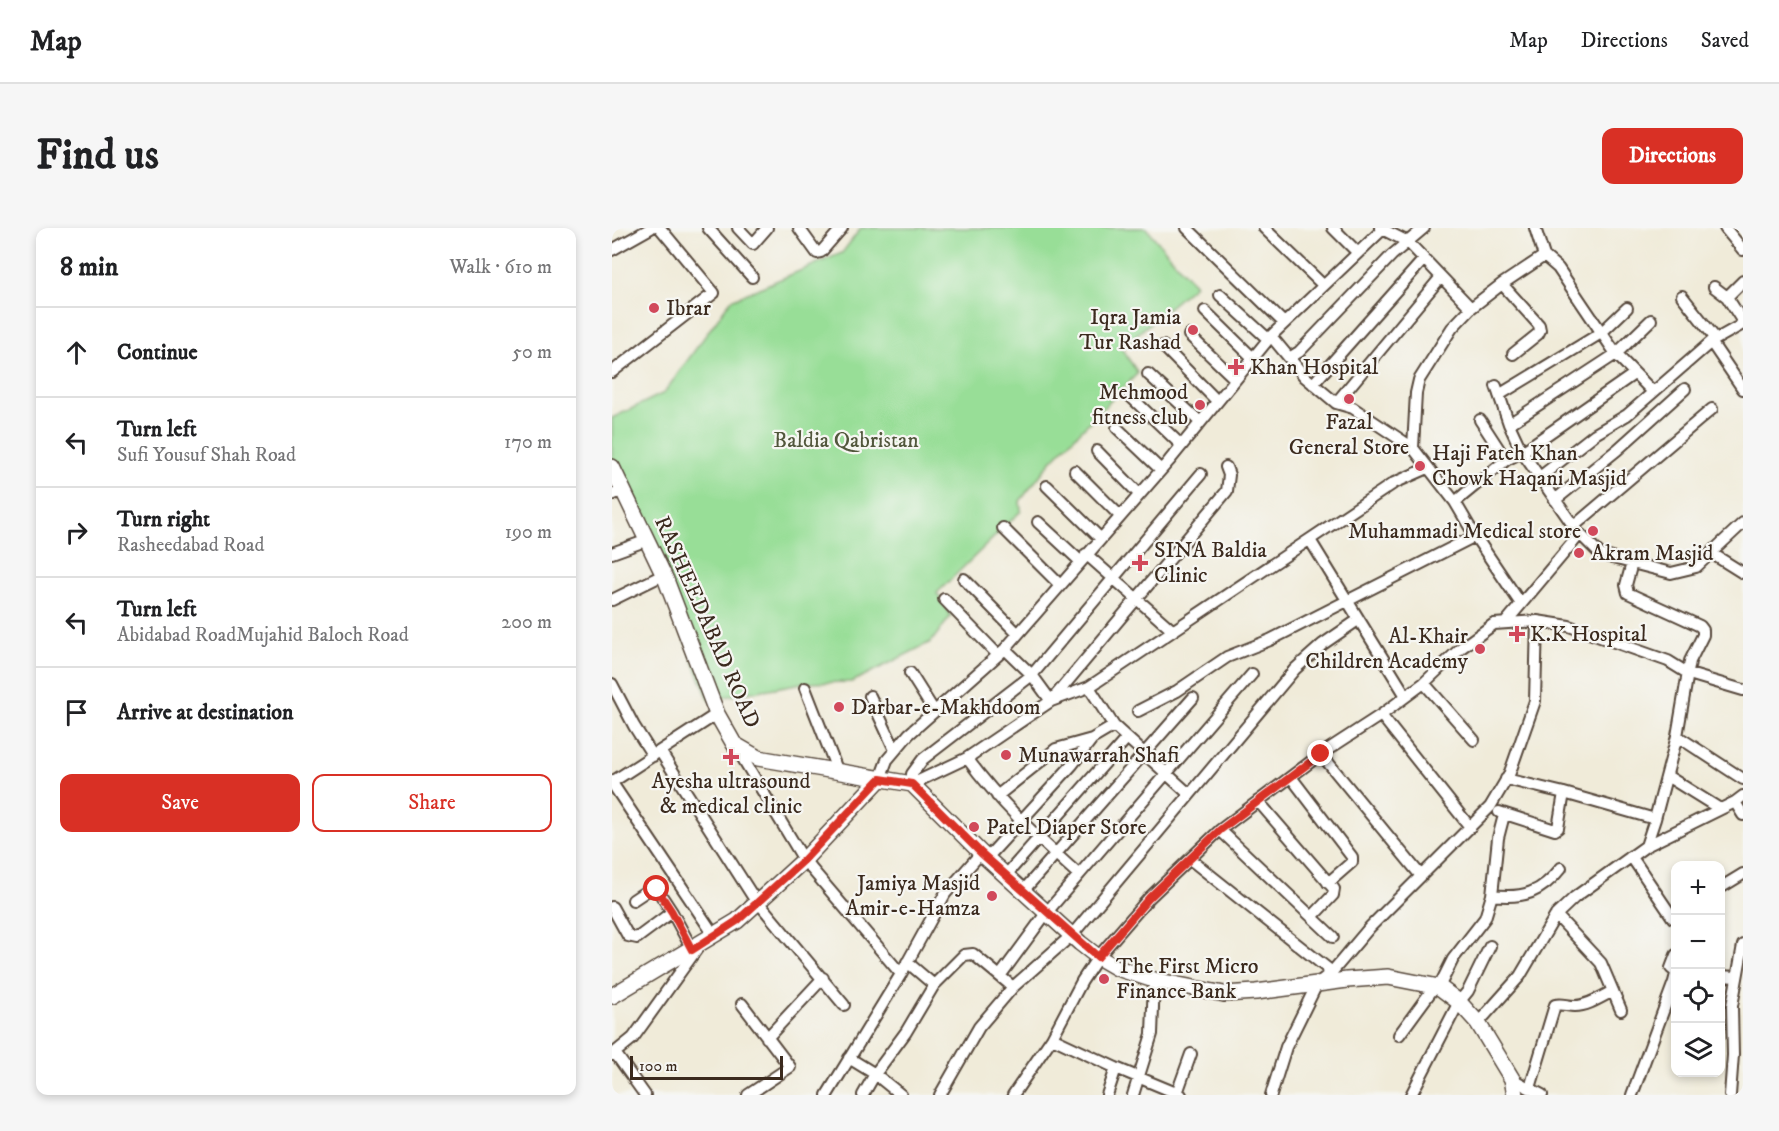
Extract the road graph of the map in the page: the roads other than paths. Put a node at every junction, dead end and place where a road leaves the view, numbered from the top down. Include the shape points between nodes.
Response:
1 (651, 228) edge
2 (660, 228) edge
3 (708, 228) edge
4 (738, 228) edge
5 (767, 228) edge
6 (799, 228) edge
7 (842, 228) edge
8 (1187, 228) edge
9 (1264, 228) edge
10 (1333, 228) edge
11 (1424, 228) edge
12 (1535, 228) edge
13 (1725, 228) edge
14 (1381, 229) edge
15 (1408, 242) junction
16 (612, 250) edge
17 (1743, 250) edge
18 (1358, 253) junction
19 (1544, 256) junction
20 (1424, 259) junction
21 (752, 277) dead end
22 (1442, 277) junction
23 (1743, 281) edge
24 (1502, 284) junction
25 (1323, 285) junction
26 (1714, 287) dead end
27 (1220, 295) dead end
28 (1682, 296) dead end
29 (1727, 297) junction
30 (1471, 308) junction
31 (1628, 308) dead end
32 (1205, 311) dead end
33 (1651, 320) dead end
34 (1284, 323) junction
35 (1743, 323) edge
36 (1601, 333) junction
37 (1189, 335) dead end
38 (1270, 338) junction
39 (1714, 341) junction
40 (1162, 346) dead end
41 (1513, 354) dead end
42 (1616, 354) junction
43 (1253, 358) junction
44 (1289, 358) junction
45 (612, 372) edge
46 (1148, 374) dead end
47 (1634, 374) junction
48 (1235, 379) junction
49 (1313, 384) junction
50 (1685, 389) dead end
51 (1743, 389) edge
52 (1653, 392) junction
53 (1131, 397) dead end
54 (1217, 401) junction
55 (1336, 403) junction
56 (1712, 409) dead end
57 (1480, 420) dead end
58 (1200, 422) junction
59 (1509, 424) junction
60 (1118, 428) dead end
61 (1181, 445) junction
62 (1413, 448) junction
63 (1097, 451) dead end
64 (1522, 452) junction
65 (1506, 460) junction
66 (612, 467) edge
67 (1226, 467) dead end
68 (1428, 468) junction
69 (1161, 470) junction
70 (1076, 471) dead end
71 (1201, 474) dead end
72 (1540, 477) junction
73 (1047, 486) dead end
74 (618, 492) edge
75 (1139, 494) junction
76 (1556, 500) junction
77 (1455, 502) junction
78 (1120, 516) junction
79 (1038, 522) dead end
80 (1003, 528) dead end
81 (1577, 530) junction
82 (1740, 530) edge
83 (1474, 536) junction
84 (1100, 537) junction
85 (1310, 540) junction
86 (645, 541) junction
87 (612, 553) edge
88 (1711, 553) junction
89 (1083, 557) junction
90 (1632, 563) junction
91 (1743, 573) edge
92 (663, 575) junction
93 (1113, 578) junction
94 (964, 579) dead end
95 (1060, 585) junction
96 (944, 599) dead end
97 (1137, 599) junction
98 (612, 600) edge
99 (1347, 601) junction
100 (1521, 604) junction
101 (1358, 620) junction
102 (1537, 621) junction
103 (1506, 622) junction
104 (1172, 630) junction
105 (1018, 634) junction
106 (1002, 652) junction
107 (910, 673) dead end
108 (1252, 674) dead end
109 (1689, 674) junction
110 (1032, 675) junction
111 (1424, 683) junction
112 (612, 684) edge
113 (1089, 687) junction
114 (806, 688) dead end
115 (1743, 690) edge
116 (870, 696) dead end
117 (1406, 696) junction
118 (1192, 698) dead end
119 (1052, 702) junction
120 (934, 711) junction
121 (1138, 711) dead end
122 (717, 714) junction
123 (1381, 715) junction
124 (1114, 726) junction
125 (1677, 736) junction
126 (1127, 738) junction
127 (1092, 739) junction
128 (1474, 740) dead end
129 (734, 744) junction
130 (896, 750) junction
131 (657, 753) junction
132 (1144, 754) junction
133 (1321, 754) junction
134 (967, 758) junction
135 (838, 771) junction
136 (1166, 774) junction
137 (1667, 776) junction
138 (1291, 777) junction
139 (880, 779) junction
140 (1506, 779) junction
141 (1743, 779) edge
142 (612, 783) edge
143 (912, 784) junction
144 (1564, 793) junction
145 (1189, 794) junction
146 (997, 796) junction
147 (1739, 799) edge
148 (1258, 801) junction
149 (1490, 807) junction
150 (1720, 809) junction
151 (1504, 815) junction
152 (1743, 815) edge
153 (1655, 819) junction
154 (1020, 820) junction
155 (1470, 827) junction
156 (1220, 830) junction
157 (1038, 837) junction
158 (1646, 846) junction
159 (1055, 853) junction
160 (984, 856) junction
161 (1631, 856) junction
162 (1190, 859) junction
163 (804, 860) junction
164 (1562, 868) dead end
165 (1743, 874) edge
166 (1006, 875) junction
167 (1079, 875) junction
168 (1421, 876) junction
169 (1328, 883) junction
170 (1725, 885) edge
171 (1023, 891) junction
172 (1492, 895) junction
173 (633, 900) dead end
174 (757, 902) junction
175 (612, 907) edge
176 (672, 912) junction
177 (1047, 912) junction
178 (1556, 915) junction
179 (1671, 915) edge
180 (1312, 917) junction
181 (1072, 935) junction
182 (714, 936) junction
183 (1333, 937) dead end
184 (1743, 945) edge
185 (1490, 946) dead end
186 (696, 947) junction
187 (1098, 957) junction
188 (907, 962) junction
189 (1332, 972) junction
190 (901, 974) junction
191 (1000, 976) junction
192 (823, 978) junction
193 (1154, 980) junction
194 (1739, 982) edge
195 (1317, 984) junction
196 (934, 985) junction
197 (1437, 986) junction
198 (1013, 987) junction
199 (1671, 990) edge
200 (1613, 991) junction
201 (612, 996) edge
202 (1459, 1002) junction
203 (742, 1004) dead end
204 (844, 1005) dead end
205 (1621, 1010) dead end
206 (1478, 1023) junction
207 (1399, 1035) dead end
208 (766, 1038) junction
209 (1052, 1038) junction
210 (614, 1054) edge
211 (1191, 1054) dead end
212 (1738, 1055) edge
213 (849, 1058) junction
214 (1116, 1068) junction
215 (875, 1074) junction
216 (1140, 1077) junction
217 (1512, 1079) junction
218 (1530, 1089) junction
219 (1179, 1094) edge
220 (645, 1095) edge
221 (748, 1095) edge
222 (827, 1095) edge
223 (862, 1095) edge
224 (901, 1095) edge
225 (940, 1095) edge
226 (1013, 1095) edge
227 (1107, 1095) edge
228 (1133, 1095) edge
229 (1271, 1095) edge
230 (1411, 1095) edge
231 (1515, 1095) edge
232 (1542, 1095) edge
233 (1632, 1095) edge
234 (1730, 1095) edge

1 - 16 street
2 - 45 street via 714,293
3 - 21 street
4 - 5 street via 753,244
6 - 7 street via 818,253
8 - 34 street
9 - 25 street
10 - 18 street
11 - 15 street
12 - 19 street
13 - 17 street
14 - 15 street
14 - 18 street
15 - 20 street
15 - 44 street
18 - 25 street
19 - 24 street
19 - 36 street via 1558,268
20 - 22 street
20 - 49 street
22 - 30 street
22 - 55 street
23 - 29 street
24 - 30 street
24 - 41 street via 1540,330
25 - 34 street
26 - 29 street
27 - 38 street
28 - 39 street
29 - 35 street
30 - 62 street via 1452,328 1419,380
31 - 36 street
32 - 43 street
33 - 42 street
34 - 38 street
35 - 39 street
36 - 42 street
36 - 59 street via 1498,390
37 - 48 street
38 - 43 street
38 - 44 street
39 - 51 street
39 - 52 street
40 - 54 street
42 - 47 street
42 - 59 street
43 - 48 street
44 - 49 street
46 - 58 street
47 - 52 street
47 - 64 street
48 - 54 street
49 - 55 street
50 - 76 street
52 - 72 street
53 - 61 street
54 - 58 street
55 - 62 street via 1353,408
56 - 81 street
57 - 65 street
58 - 61 street
59 - 64 street
60 - 69 street
61 - 69 street
62 - 68 street
63 - 75 street
64 - 65 street
64 - 72 street
65 - 77 street
66 - 74 main road, RASHEEDABAD ROAD
67 - 97 street via 1227,491
68 - 77 street
68 - 85 street via 1394,483
69 - 75 street
70 - 78 street
71 - 93 street
72 - 76 street
73 - 84 street
74 - 86 main road, RASHEEDABAD ROAD
75 - 78 street
76 - 81 street
77 - 83 street
78 - 84 street
79 - 89 street
80 - 95 street
81 - 90 street via 1601,555
81 - 100 street
82 - 88 street
83 - 99 street
83 - 100 street
84 - 89 street
85 - 99 street
85 - 104 street
86 - 87 street
86 - 92 main road, RASHEEDABAD ROAD
88 - 90 street via 1696,567 1671,573
88 - 91 street
89 - 93 street
89 - 95 street
90 - 109 street via 1628,592 1703,630
92 - 98 street
92 - 122 main road, RASHEEDABAD ROAD
93 - 97 street
93 - 110 street
94 - 105 street
95 - 105 street
96 - 106 street
97 - 104 street
97 - 119 street
99 - 101 street
99 - 121 street via 1227,657 1177,691
100 - 103 street
101 - 117 street
101 - 145 street via 1295,669
102 - 103 street
102 - 109 street via 1569,626 1668,661
102 - 140 street via 1534,701
103 - 111 street via 1494,624 1461,648
104 - 113 street
105 - 106 street
106 - 110 street
106 - 120 street
107 - 120 street
108 - 136 street
109 - 115 street
109 - 125 street
110 - 119 street
110 - 143 street via 923,759 912,774
111 - 117 street
111 - 128 street
112 - 131 street via 634,726
113 - 119 street
113 - 124 street
114 - 135 street
116 - 130 street
117 - 123 street
118 - 132 street
119 - 134 street
120 - 130 street
122 - 129 main road, RASHEEDABAD ROAD
122 - 131 street
123 - 133 street
123 - 155 street
124 - 126 street
124 - 127 street
125 - 137 street
125 - 141 street
126 - 132 street
126 - 157 street
127 - 146 street via 1056,749
127 - 154 street
129 - 135 main road, RASHEEDABAD ROAD via 758,758
129 - 163 street
130 - 139 street via 887,760
131 - 142 street
131 - 174 street
132 - 136 street
132 - 159 street
133 - 138 street
133 - 168 street
134 - 143 street
134 - 146 street
135 - 139 main road, RASHEEDABAD ROAD
136 - 145 street
136 - 167 street
137 - 150 street
137 - 153 street
138 - 148 street
138 - 169 street via 1352,856 1352,862
139 - 143 main road, RASHEEDABAD ROAD
139 - 163 main road
140 - 144 street
140 - 149 street
142 - 182 street
143 - 160 main road
144 - 151 street via 1555,830
144 - 153 street
145 - 181 street
146 - 154 street
147 - 150 street
147 - 152 street
148 - 156 street
148 - 169 street
149 - 151 street
149 - 155 street
150 - 158 street
151 - 172 street
153 - 158 street
154 - 157 street
154 - 160 street
155 - 168 street
156 - 162 street
156 - 180 street
157 - 159 street
157 - 166 street
158 - 161 street
159 - 167 street
159 - 171 street
160 - 166 main road
160 - 188 street via 945,894
161 - 178 street
161 - 179 street
162 - 187 street via 1149,898
162 - 189 street
163 - 174 main road
163 - 190 street
164 - 172 street via 1550,882 1523,895
165 - 170 street
166 - 171 main road
167 - 177 street
168 - 189 street
169 - 180 street via 1333,895
171 - 177 main road
172 - 197 street via 1485,918
173 - 176 street via 654,887
174 - 182 main road
174 - 192 street
175 - 176 street via 632,938
176 - 186 street
177 - 181 main road
177 - 191 street
178 - 200 street via 1601,963
178 - 206 street via 1520,976
180 - 183 street
181 - 187 main road
181 - 198 street
182 - 186 main road
184 - 194 street
185 - 202 street
186 - 201 main road
186 - 210 street via 633,1038
187 - 193 main road
187 - 209 street
188 - 190 street
188 - 196 street
189 - 195 street
190 - 213 street
191 - 196 street via 968,954
191 - 198 street
192 - 204 street
192 - 208 street
193 - 195 main road via 1224,994
193 - 216 street via 1152,1034
194 - 212 street via 1732,1006
195 - 197 main road via 1388,977
195 - 229 street via 1286,1047
196 - 215 street
197 - 202 main road
197 - 207 street
198 - 225 street via 979,1027
199 - 233 street
200 - 205 street
200 - 218 street via 1584,1005 1555,1005
202 - 206 main road
202 - 230 street
203 - 208 street
206 - 217 main road
208 - 221 street via 790,1067
209 - 214 street
209 - 226 street
210 - 220 street
211 - 219 street
212 - 234 street
213 - 215 street
213 - 222 street
214 - 216 street
214 - 227 street
215 - 223 street
215 - 224 street
216 - 219 street
216 - 228 street
217 - 218 street
217 - 231 main road
218 - 232 street

